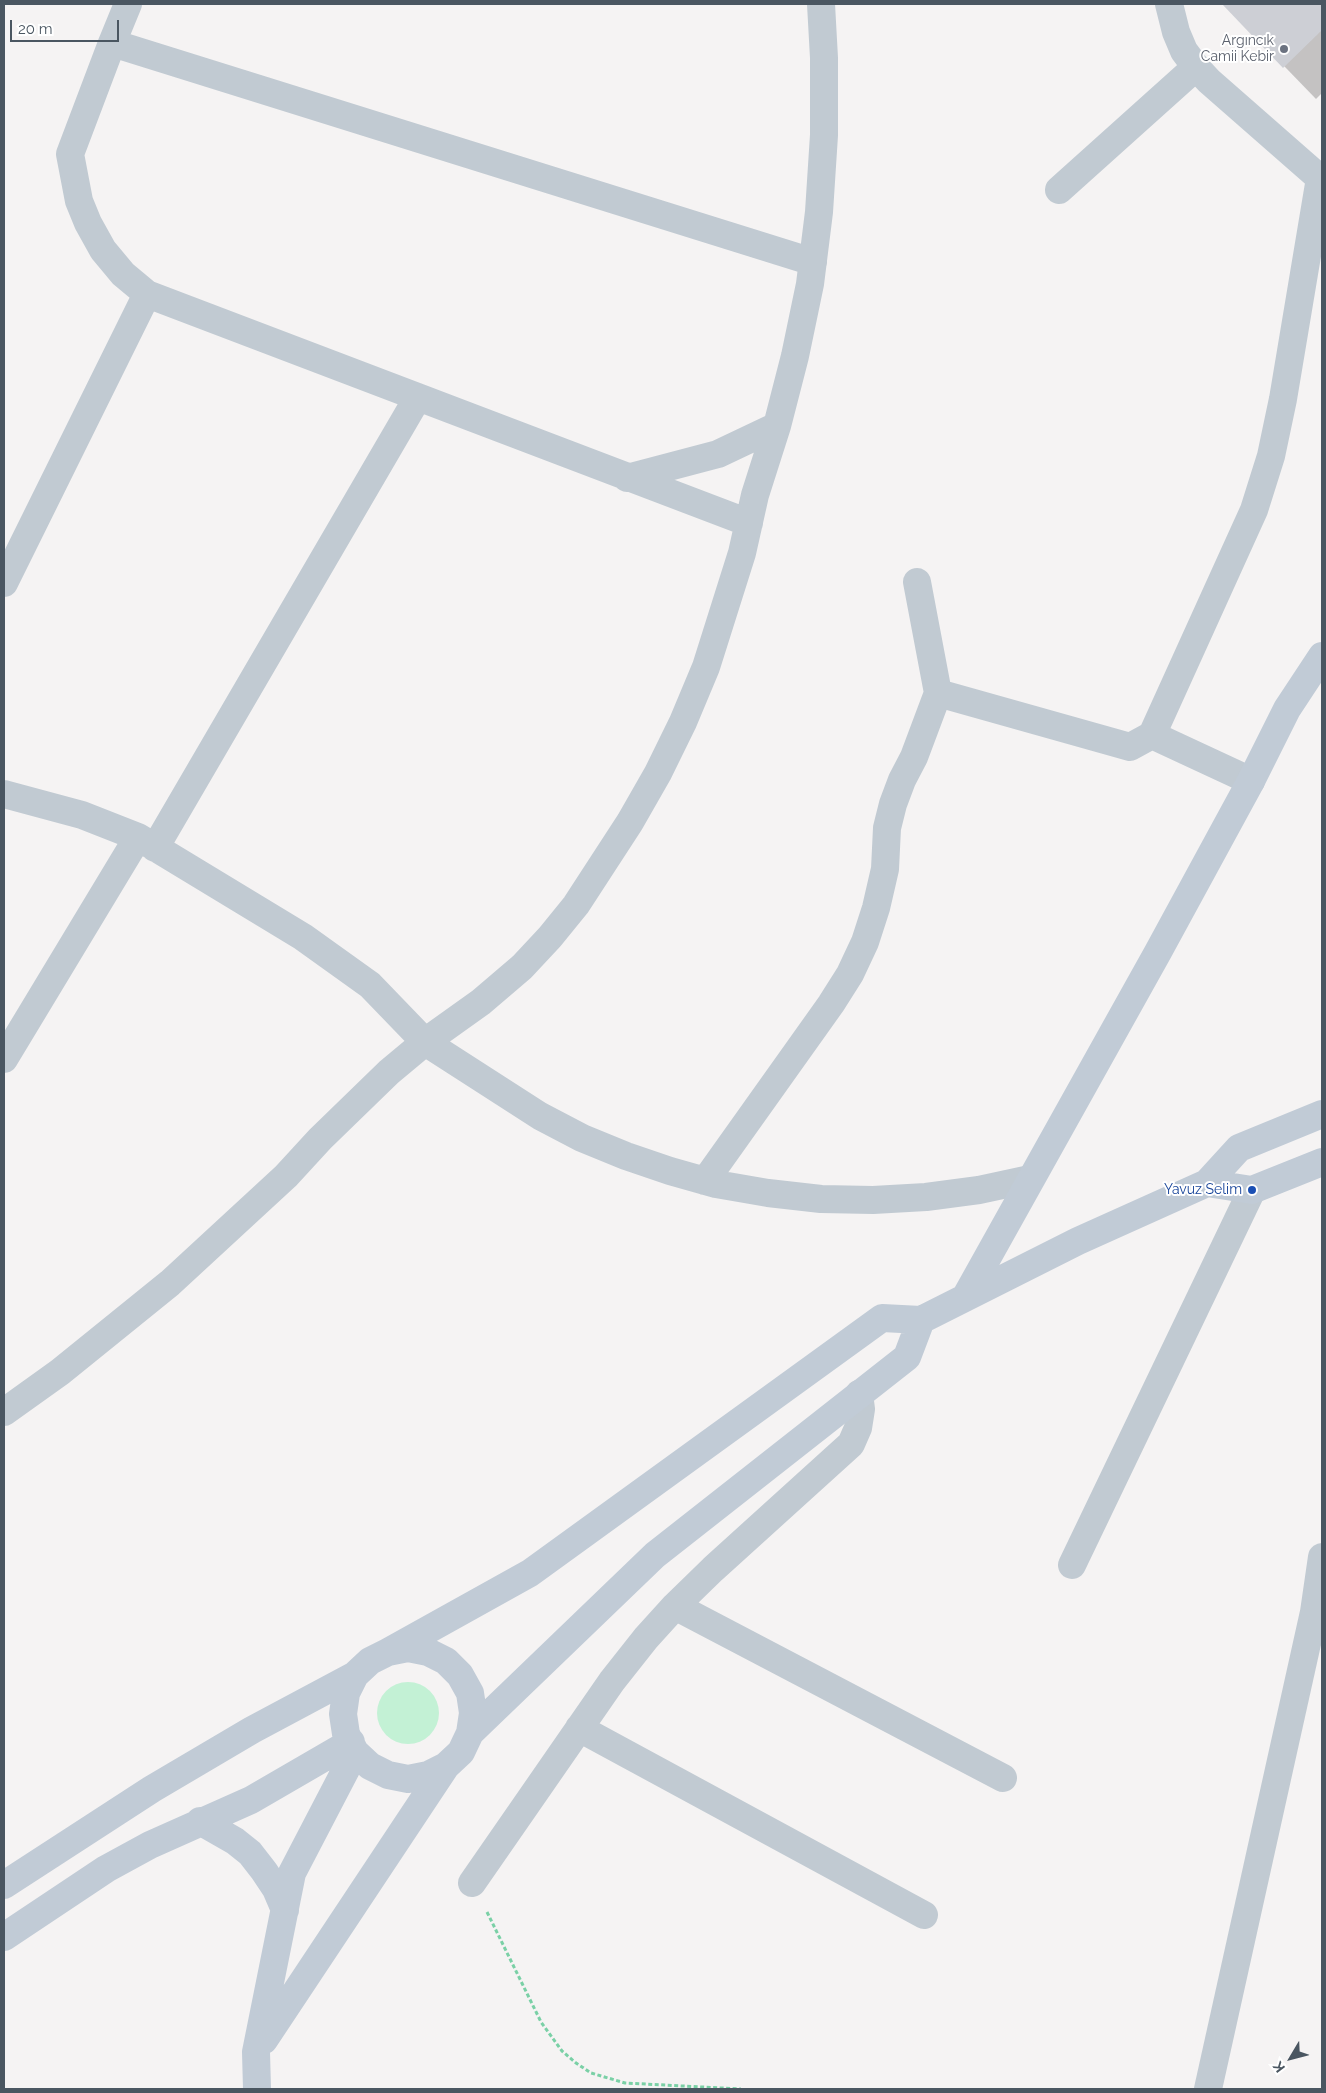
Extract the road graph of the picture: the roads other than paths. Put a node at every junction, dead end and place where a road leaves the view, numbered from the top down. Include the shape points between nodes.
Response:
1 (128, 4) edge
2 (821, 4) edge
3 (1170, 4) edge
4 (112, 43) junction
5 (1196, 67) junction
6 (1321, 179) edge
7 (1059, 190) dead end
8 (812, 262) junction
9 (147, 294) junction
10 (418, 397) junction
11 (777, 426) junction
12 (627, 478) junction
13 (748, 523) junction
14 (917, 582) dead end
15 (4, 583) edge
16 (1322, 656) edge
17 (938, 693) junction
18 (1152, 735) junction
19 (1250, 781) junction
20 (4, 794) edge
21 (146, 842) junction
22 (425, 1042) junction
23 (4, 1059) edge
24 (1322, 1114) edge
25 (1322, 1162) edge
26 (1030, 1179) junction
27 (705, 1181) junction
28 (1207, 1183) junction
29 (1252, 1190) junction
30 (966, 1296) junction
31 (921, 1320) junction
32 (859, 1394) junction
33 (4, 1412) edge
34 (1322, 1557) edge
35 (1072, 1565) dead end
36 (675, 1606) junction
37 (388, 1652) junction
38 (355, 1675) junction
39 (579, 1728) junction
40 (470, 1734) junction
41 (353, 1747) junction
42 (446, 1766) junction
43 (1003, 1778) dead end
44 (200, 1821) junction
45 (472, 1883) road end
46 (4, 1885) edge
47 (285, 1910) junction
48 (924, 1915) dead end
49 (4, 1937) edge
50 (256, 2052) junction
51 (257, 2089) edge
52 (1208, 2089) edge

1 - 4 street
2 - 8 street via 824,135
3 - 5 street via 1176,32
4 - 8 street
4 - 9 street via 70,154 79,201 88,223 103,250 123,274
5 - 6 street
5 - 7 street
6 - 18 street via 1271,456 1254,510
8 - 11 street via 796,356
9 - 10 street
9 - 15 street
10 - 12 street
10 - 21 street
11 - 12 street via 718,454
11 - 13 street
12 - 13 street
13 - 22 street via 731,592 706,667 658,773 630,822 576,905 550,937 522,967 481,1002
14 - 17 street
16 - 19 street via 1287,709
17 - 18 street via 1130,747
17 - 27 street via 892,804 876,908 850,974
18 - 19 street
19 - 26 street
20 - 21 street via 82,815
21 - 22 street via 303,937 370,985
21 - 23 street
22 - 27 street via 540,1116 582,1138 643,1162
22 - 33 street via 356,1103 286,1176 170,1283 75,1360
24 - 28 street via 1238,1148
25 - 29 street
26 - 27 street via 979,1190 873,1200 821,1199
26 - 30 street
28 - 29 street
28 - 30 street
29 - 35 street
30 - 31 street
31 - 32 street via 906,1357
31 - 37 street via 882,1318 530,1574
32 - 36 street via 858,1428 851,1444
32 - 40 street via 655,1555
34 - 52 street via 1314,1612
36 - 39 street via 612,1681
36 - 43 street
37 - 38 street via 370,1661
37 - 40 street via 408,1648 428,1652 446,1661 460,1675 470,1693 473,1713
38 - 41 street via 346,1693 343,1714 346,1734
38 - 46 street via 152,1789
39 - 45 street
39 - 48 street
40 - 42 street via 461,1752
41 - 42 street via 370,1766 388,1775 408,1779 428,1775
41 - 44 street via 252,1800
41 - 47 street via 292,1873
42 - 50 street
44 - 47 street via 235,1840 250,1854 276,1890
44 - 49 street via 106,1869
47 - 50 street
50 - 51 street

